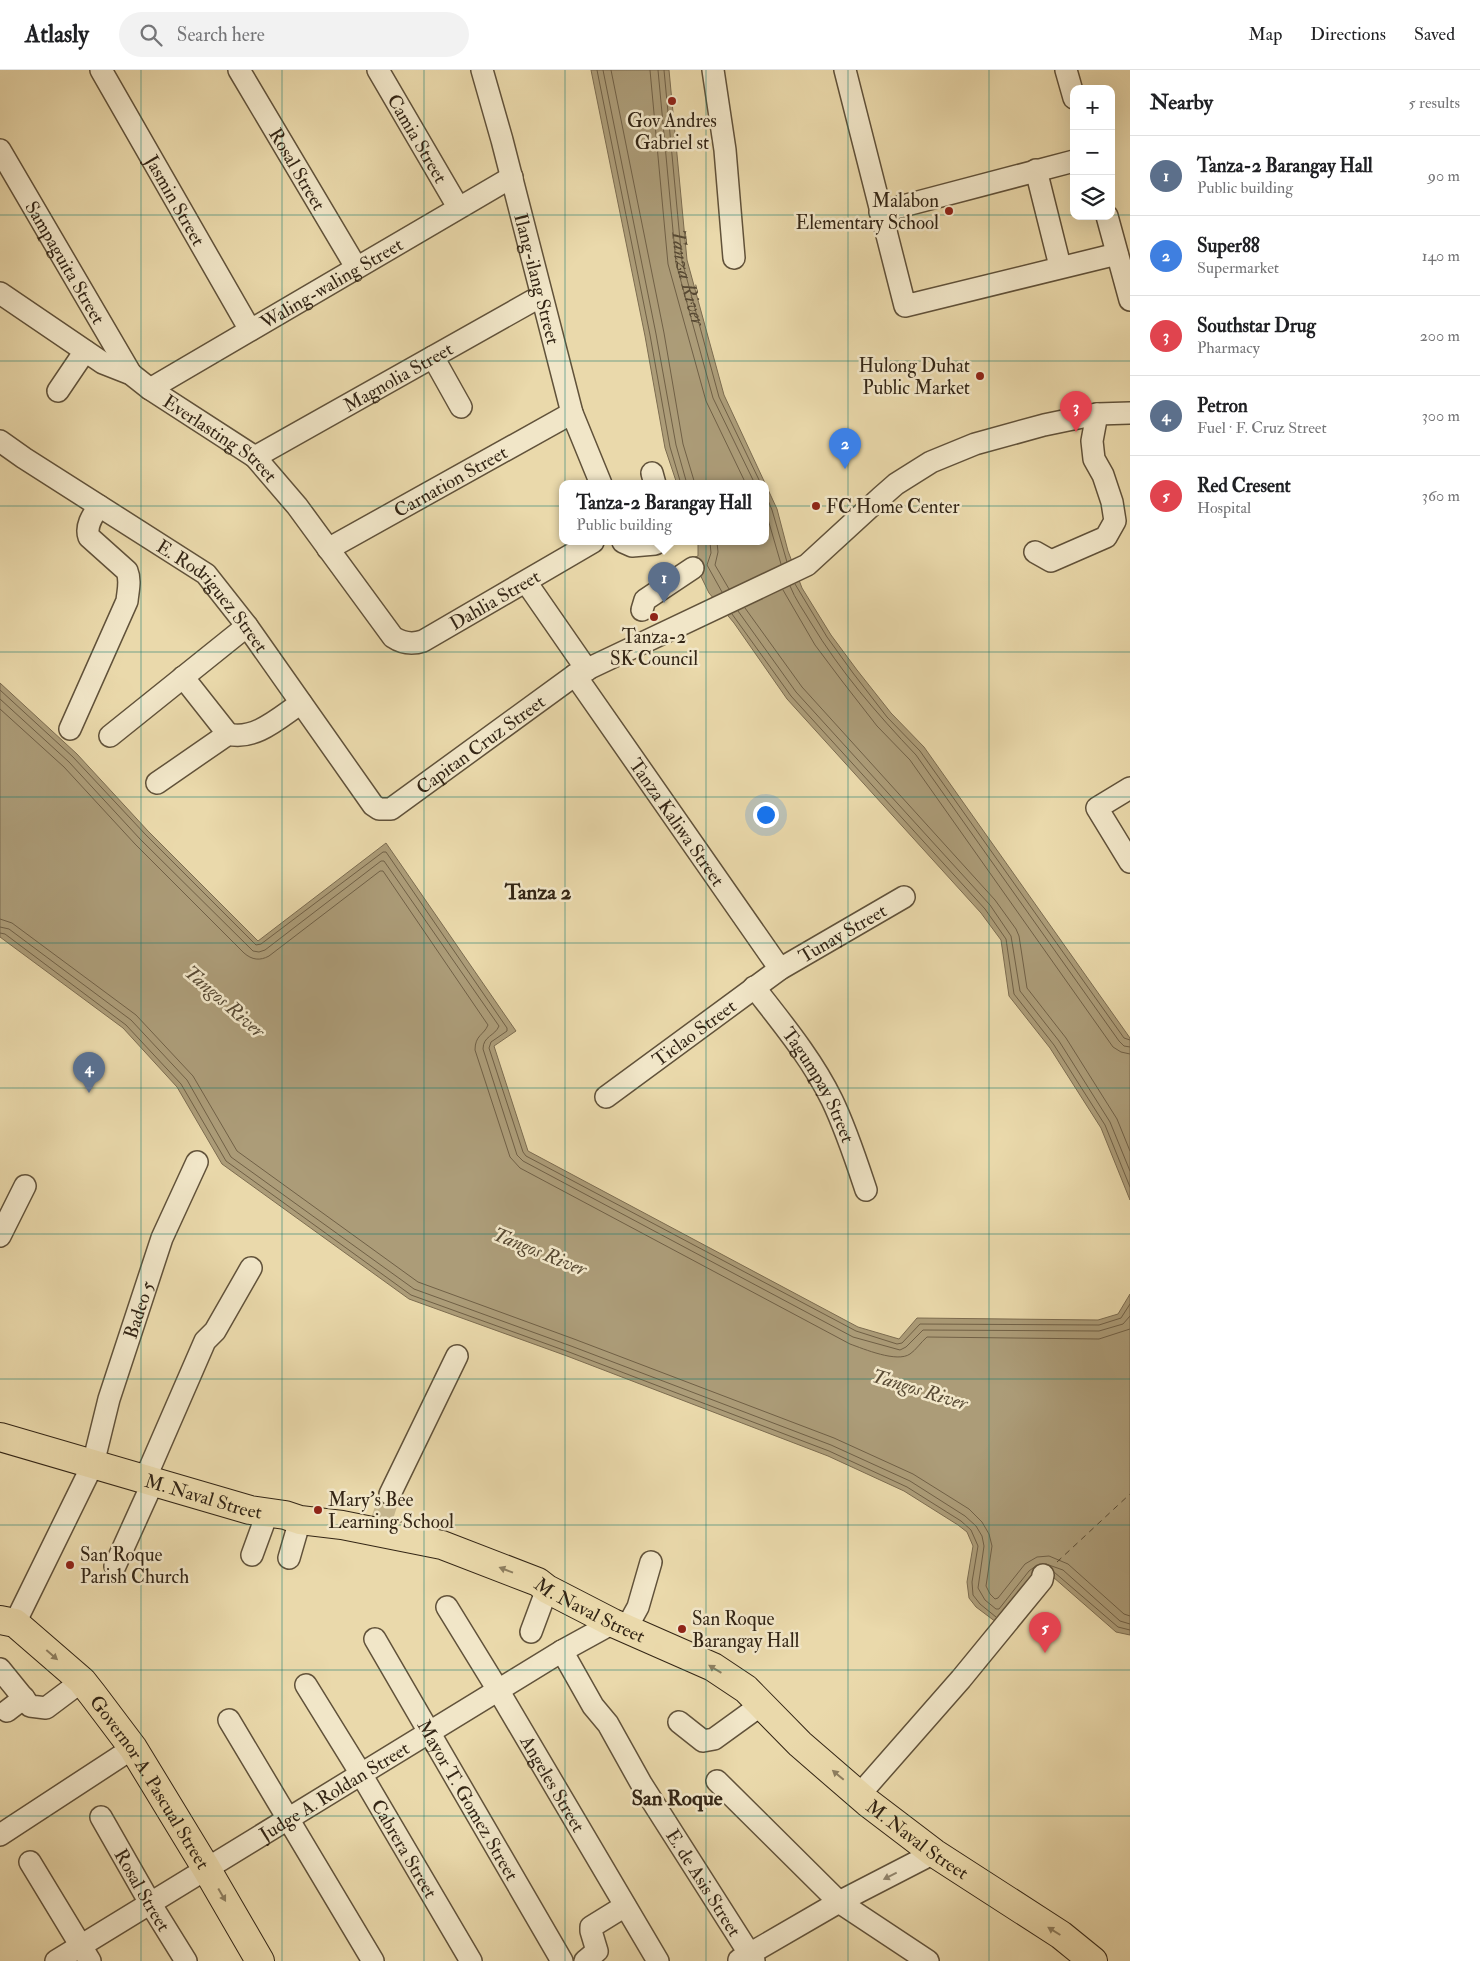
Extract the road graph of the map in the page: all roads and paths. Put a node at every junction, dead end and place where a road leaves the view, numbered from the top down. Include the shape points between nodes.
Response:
1 (101, 70) edge
2 (240, 70) edge
3 (378, 70) edge
4 (482, 70) edge
5 (713, 70) edge
6 (845, 70) edge
7 (1066, 70) edge
8 (1070, 85) edge
9 (0, 150) edge
10 (1070, 162) edge
11 (1036, 170) junction
12 (512, 177) junction
13 (458, 207) junction
14 (880, 212) junction
15 (1108, 220) edge
16 (1117, 254) junction
17 (734, 258) dead end
18 (1060, 266) junction
19 (356, 267) junction
20 (0, 293) edge
21 (541, 296) junction
22 (1130, 300) edge
23 (250, 330) junction
24 (84, 351) junction
25 (433, 357) junction
26 (131, 374) junction
27 (150, 389) junction
28 (58, 391) dead end
29 (461, 407) dead end
30 (572, 413) junction
31 (1130, 413) edge
32 (1097, 414) junction
33 (0, 441) edge
34 (255, 457) junction
35 (599, 480) edge
36 (100, 506) junction
37 (588, 545) edge
38 (630, 545) edge
39 (644, 545) edge
40 (328, 549) junction
41 (1035, 552) dead end
42 (692, 568) dead end
43 (526, 582) junction
44 (642, 610) dead end
45 (246, 626) junction
46 (393, 637) joint
47 (581, 672) junction
48 (183, 677) junction
49 (301, 703) junction
50 (70, 729) dead end
51 (228, 734) junction
52 (110, 736) dead end
53 (157, 783) dead end
54 (1130, 788) edge
55 (373, 805) joint
56 (1130, 862) edge
57 (904, 897) dead end
58 (780, 969) junction
59 (754, 987) junction
60 (606, 1097) dead end
61 (197, 1162) dead end
62 (25, 1186) dead end
63 (866, 1190) dead end
64 (0, 1236) edge
65 (251, 1268) dead end
66 (457, 1356) dead end
67 (0, 1437) edge
68 (93, 1464) junction
69 (149, 1481) junction
70 (390, 1494) tunnel mouth
71 (267, 1514) junction
72 (300, 1520) junction
73 (252, 1555) dead end
74 (289, 1558) dead end
75 (651, 1562) dead end
76 (116, 1566) dead end
77 (1043, 1575) dead end
78 (547, 1589) junction
79 (447, 1607) dead end
80 (7, 1622) edge
81 (620, 1625) junction
82 (531, 1632) dead end
83 (375, 1639) dead end
84 (562, 1651) junction
85 (0, 1669) edge
86 (82, 1681) junction
87 (306, 1685) dead end
88 (498, 1690) junction
89 (761, 1704) junction
90 (229, 1720) dead end
91 (679, 1722) dead end
92 (430, 1732) junction
93 (132, 1748) junction
94 (361, 1774) junction
95 (717, 1781) dead end
96 (860, 1794) junction
97 (101, 1817) dead end
98 (289, 1818) junction
99 (0, 1835) edge
100 (934, 1853) junction
101 (30, 1862) dead end
102 (206, 1868) junction
103 (839, 1902) junction
104 (150, 1903) junction
105 (625, 1906) junction
106 (85, 1954) edge
107 (747, 1959) edge
108 (56, 1961) edge
109 (186, 1961) edge
110 (260, 1961) edge
111 (373, 1961) edge
112 (471, 1961) edge
113 (562, 1961) edge
114 (584, 1961) edge
115 (658, 1961) edge
116 (928, 1961) edge
117 (1093, 1961) edge

1 - 23 street, Jasmin Street
2 - 19 street, Rosal Street
3 - 13 street, Camia Street
4 - 12 street, Ilang-ilang Street
5 - 17 street via 725,150
6 - 14 street
7 - 8 street
9 - 26 street, Sampaguita Street
10 - 11 street
11 - 14 street
11 - 18 street
12 - 13 street, Waling-waling Street
12 - 21 street, Ilang-ilang Street
13 - 19 street, Waling-waling Street
14 - 18 street via 905,306
15 - 16 street
16 - 18 street
16 - 22 street
19 - 23 street, Waling-waling Street
20 - 24 street, Everlasting Street
21 - 25 street, Magnolia Street
21 - 30 street, Ilang-ilang Street
23 - 27 street, Waling-waling Street
24 - 26 street, Everlasting Street
24 - 28 street
25 - 29 street
25 - 34 street, Magnolia Street
26 - 27 street, Everlasting Street
27 - 34 street, Everlasting Street
30 - 35 street, Ilang-ilang Street
30 - 40 street, Carnation Street
31 - 32 street, Capitan Cruz Street
32 - 41 street via 1092,441 1094,459 1106,484 1115,521 1106,536 1051,561
32 - 47 street, Capitan Cruz Street via 975,444 931,462 896,484 807,565
33 - 36 street, E. Rodriguez Street
34 - 40 street, Everlasting Street
36 - 45 street, E. Rodriguez Street via 206,574
36 - 50 street via 88,525 88,537 127,571 127,601
37 - 43 street, Dahlia Street
38 - 39 street
40 - 46 street, Everlasting Street
42 - 44 street via 645,600
43 - 46 street, Dahlia Street via 423,641 407,643
43 - 47 street, Tanza Kaliwa Street
45 - 48 street
45 - 49 street, E. Rodriguez Street
47 - 55 street, Capitan Cruz Street via 391,809 379,809
47 - 58 street, Tanza Kaliwa Street
48 - 51 street
48 - 52 street
49 - 51 street via 250,734
49 - 55 street, E. Rodriguez Street
51 - 53 street
54 - 56 street via 1097,808
57 - 58 street, Tunay Street
58 - 59 street, Ticlao Street
59 - 60 street, Ticlao Street
59 - 63 street, Tagumpay Street via 796,1040 832,1100
61 - 68 street, Badeo 5 via 162,1238 109,1398
62 - 64 street
65 - 69 street via 215,1331 205,1341
66 - 70 street
67 - 68 main road, M. Naval Street
68 - 69 main road, M. Naval Street
68 - 80 street, Badeo 5
69 - 71 main road, M. Naval Street
69 - 76 street
71 - 72 main road, M. Naval Street
71 - 73 street
72 - 74 street
78 -> 72 main road, M. Naval Street via 538,1582 442,1545 381,1528
75 - 81 street via 638,1607
77 - 96 street via 961,1679
78 - 81 main road, M. Naval Street
78 - 82 street
79 - 88 street, Angeles Street
80 -> 86 main road, Governor A. Pascual Street
81 - 84 street, Judge A. Roldan Street
89 -> 81 main road, M. Naval Street via 746,1689 713,1667
83 - 92 street, Mayor T. Gomez Street
84 - 88 street, Judge A. Roldan Street
84 - 107 street, E. de Asis Street
85 - 86 street via 15,1705 46,1708
86 - 93 main road, Governor A. Pascual Street
87 - 94 street, Cabrera Street
88 - 92 street, Judge A. Roldan Street
88 - 105 street, Angeles Street
89 - 91 street via 708,1742
96 -> 89 main road, M. Naval Street via 800,1744
90 - 98 street
92 - 94 street, Judge A. Roldan Street
92 - 113 street, Mayor T. Gomez Street
93 - 99 street
93 - 102 main road, Governor A. Pascual Street
94 - 98 street, Judge A. Roldan Street
94 - 112 street, Cabrera Street
95 - 103 street
96 - 100 main road, M. Naval Street
97 - 104 street, Rosal Street
98 - 102 street, Judge A. Roldan Street
98 - 111 street
100 -> 103 street
117 -> 100 main road, M. Naval Street via 1061,1935
101 - 106 street
102 - 104 street, Judge A. Roldan Street
102 -> 110 main road, Governor A. Pascual Street
103 - 107 street
103 - 116 street
104 - 106 street, Judge A. Roldan Street
104 - 109 street, Rosal Street
105 - 114 street via 591,1927 598,1951
105 - 115 street, Angeles Street
106 - 108 street, Judge A. Roldan Street

